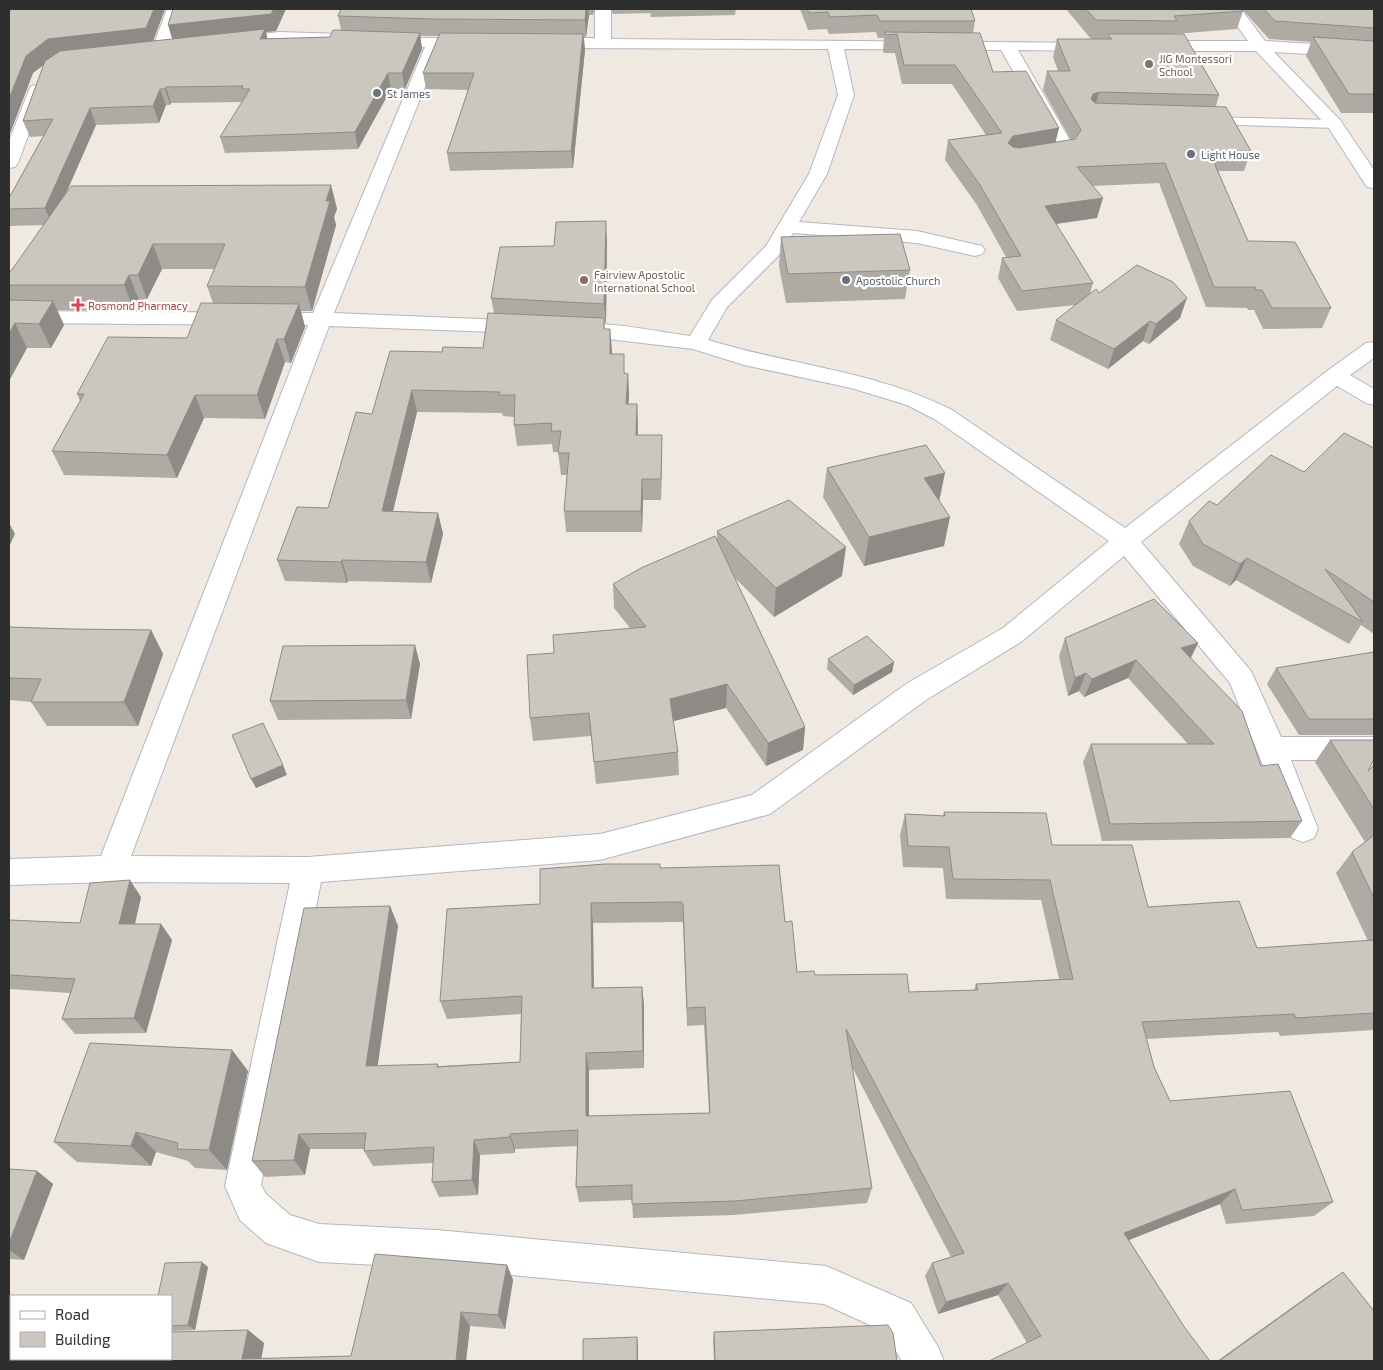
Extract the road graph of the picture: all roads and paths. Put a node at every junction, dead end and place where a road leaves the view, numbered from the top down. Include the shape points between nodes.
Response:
1 (175, 9) edge
2 (603, 9) edge
3 (1233, 9) edge
4 (215, 43) edge
5 (435, 43) junction
6 (485, 43) edge
7 (534, 43) edge
8 (603, 44) junction
9 (835, 45) junction
10 (1007, 46) junction
11 (1105, 46) edge
12 (1144, 46) edge
13 (1260, 46) junction
14 (178, 47) edge
15 (160, 49) junction
16 (140, 51) edge
17 (1374, 53) edge
18 (43, 74) edge
19 (1194, 120) edge
20 (1334, 124) junction
21 (1024, 160) edge
22 (9, 164) edge
23 (1374, 183) edge
24 (787, 227) junction
25 (975, 250) dead end
26 (9, 317) edge
27 (321, 319) junction
28 (696, 343) junction
29 (1374, 348) edge
30 (1335, 376) junction
31 (1374, 398) edge
32 (1126, 540) junction
33 (1374, 748) edge
34 (1272, 749) junction
35 (1303, 829) edge
36 (111, 869) junction
37 (308, 870) junction
38 (9, 872) edge
39 (924, 1361) edge

1 - 15 street
2 - 8 street
3 - 13 street
4 - 5 street via 280,37
5 - 6 street
5 - 27 street
7 - 8 street
8 - 9 street
9 - 10 street
9 - 24 street via 846,95 818,174
10 - 11 street
10 - 21 street via 1066,149 1057,155
12 - 13 street
13 - 17 street
13 - 20 street
14 - 15 street
15 - 16 street
18 - 22 street
19 - 20 lane
20 - 23 street
24 - 25 street via 916,237
24 - 28 street via 774,249 719,304
26 - 27 street
27 - 28 street via 603,331
27 - 36 street
28 - 32 street via 915,400 944,415
29 - 30 street
30 - 31 street
30 - 32 street
32 - 34 street via 1241,678
32 - 37 street via 1012,635 916,692 760,805 600,847
33 - 34 street
34 - 35 street
36 - 37 street
36 - 38 street
37 - 39 street via 243,1186 253,1207 279,1230 319,1243 436,1249 826,1285 897,1317

